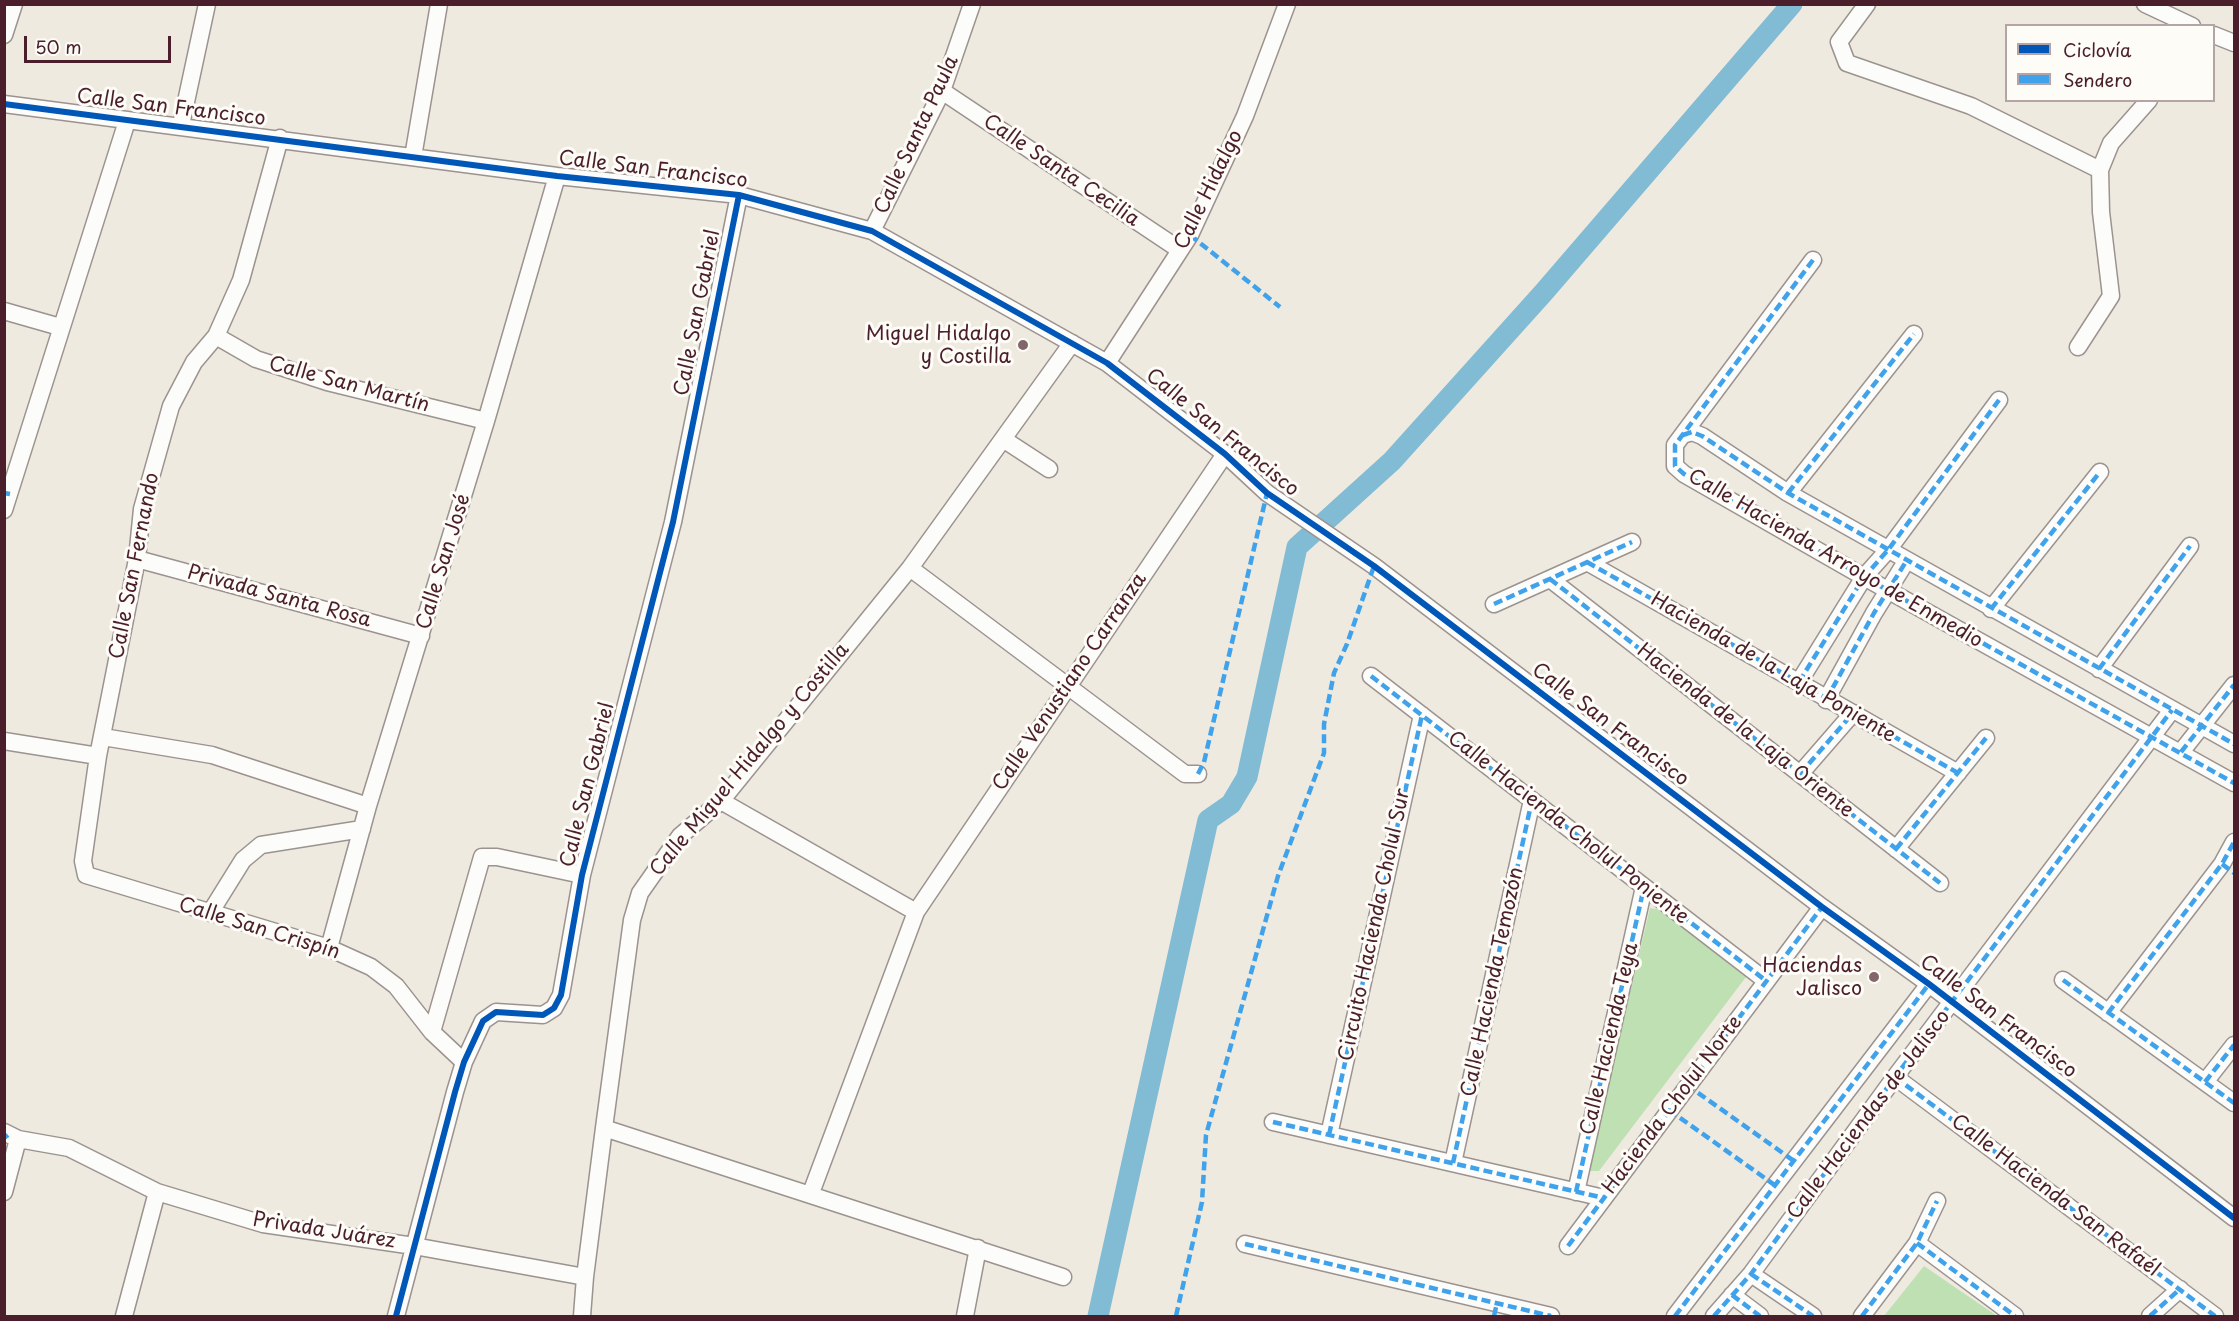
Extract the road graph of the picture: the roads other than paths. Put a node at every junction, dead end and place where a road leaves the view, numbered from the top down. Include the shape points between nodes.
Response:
1 (14, 4) edge
2 (207, 4) edge
3 (439, 4) edge
4 (972, 4) edge
5 (1287, 4) edge
6 (1867, 4) edge
7 (2145, 4) edge
8 (2188, 24) edge
9 (4, 35) edge
10 (2215, 35) edge
11 (2235, 43) edge
12 (942, 91) junction
13 (2147, 102) edge
14 (4, 104) edge
15 (127, 121) junction
16 (181, 125) junction
17 (280, 138) junction
18 (413, 157) junction
19 (2100, 170) junction
20 (557, 176) junction
21 (739, 195) junction
22 (872, 231) junction
23 (1180, 250) junction
24 (1813, 260) dead end
25 (4, 311) edge
26 (60, 327) junction
27 (1914, 334) dead end
28 (216, 336) junction
29 (1072, 343) junction
30 (2078, 347) dead end
31 (1107, 363) junction
32 (1999, 400) dead end
33 (486, 421) junction
34 (1683, 435) junction
35 (1003, 439) junction
36 (1225, 454) junction
37 (1049, 469) dead end
38 (2100, 472) dead end
39 (1788, 493) junction
40 (4, 510) edge
41 (1632, 542) dead end
42 (2190, 546) dead end
43 (1888, 550) junction
44 (137, 559) junction
45 (1907, 560) junction
46 (1587, 562) junction
47 (910, 568) junction
48 (1864, 577) junction
49 (1550, 579) junction
50 (1888, 590) junction
51 (1494, 604) dead end
52 (1991, 609) junction
53 (421, 636) junction
54 (2099, 669) junction
55 (1371, 676) dead end
56 (1799, 682) junction
57 (1067, 685) junction
58 (2235, 685) edge
59 (1827, 700) junction
60 (2172, 710) junction
61 (1852, 712) junction
62 (1422, 715) junction
63 (2202, 725) junction
64 (103, 737) junction
65 (2153, 737) junction
66 (1986, 738) dead end
67 (4, 741) edge
68 (2235, 744) edge
69 (2181, 752) junction
70 (98, 756) junction
71 (1958, 773) junction
72 (1198, 774) dead end
73 (1800, 774) junction
74 (2235, 783) edge
75 (1532, 800) junction
76 (721, 801) junction
77 (368, 806) junction
78 (362, 829) junction
79 (2235, 842) edge
80 (1896, 849) junction
81 (2228, 869) edge
82 (86, 875) joint
83 (582, 875) junction
84 (1940, 883) dead end
85 (1644, 887) junction
86 (1822, 907) junction
87 (916, 912) junction
88 (210, 913) junction
89 (329, 948) junction
90 (1765, 980) junction
91 (2063, 980) dead end
92 (1929, 984) junction
93 (1952, 1003) junction
94 (2108, 1013) junction
95 (432, 1032) junction
96 (2235, 1044) edge
97 (464, 1062) junction
98 (1895, 1077) junction
99 (2205, 1082) junction
100 (2235, 1104) edge
101 (1273, 1122) dead end
102 (604, 1128) junction
103 (1329, 1135) junction
104 (11, 1136) edge
105 (1453, 1163) junction
106 (1576, 1191) junction
107 (4, 1192) edge
108 (157, 1192) junction
109 (811, 1193) junction
110 (1604, 1198) junction
111 (1937, 1201) dead end
112 (2235, 1218) edge
113 (1917, 1243) junction
114 (1245, 1244) dead end
115 (414, 1246) junction
116 (1568, 1246) dead end
117 (978, 1248) junction
118 (1751, 1274) junction
119 (585, 1277) junction
120 (1064, 1277) dead end
121 (2180, 1289) junction
122 (1732, 1295) junction
123 (1496, 1310) edge
124 (2015, 1316) edge
125 (124, 1317) edge
126 (396, 1317) edge
127 (582, 1317) edge
128 (965, 1317) edge
129 (1551, 1317) edge
130 (1675, 1317) edge
131 (1714, 1317) edge
132 (1761, 1317) edge
133 (1813, 1317) edge
134 (1862, 1317) edge
135 (2150, 1317) edge
136 (2215, 1317) edge

1 - 9 street
2 - 16 street
3 - 18 street
4 - 12 street, Calle Santa Paula
5 - 23 street, Calle Hidalgo via 1245,116
6 - 19 street via 1839,42 1847,63 1971,106
7 - 8 street
10 - 11 street
12 - 22 street, Calle Santa Paula
12 - 23 street, Calle Santa Cecilia
13 - 19 street via 2111,143
14 - 15 street, Calle San Francisco
15 - 16 street, Calle San Francisco
15 - 26 street
16 - 17 street, Calle San Francisco
17 - 18 street, Calle San Francisco
17 - 28 street, Calle San Fernando via 241,280
18 - 20 street, Calle San Francisco
19 - 30 street via 2111,296
20 - 21 street, Calle San Francisco
20 - 33 street, Calle San José
21 - 22 street, Calle San Francisco
21 - 83 street, Calle San Gabriel via 673,522
22 - 29 street, Calle San Francisco
23 - 31 street, Calle Hidalgo
24 - 34 street
25 - 26 street
26 - 40 street
27 - 39 street
28 - 33 street, Calle San Martín via 256,359
28 - 44 street, Calle San Fernando via 194,362 171,406 142,508
29 - 31 street, Calle San Francisco
29 - 35 street, Calle Miguel Hidalgo y Costilla
31 - 36 street, Calle San Francisco
32 - 43 street
33 - 53 street, Calle San José
34 - 39 street, Calle Hacienda Arroyo de Enmedio via 1692,432 1702,436
34 - 48 street, Calle Hacienda Arroyo de Enmedio via 1675,445 1673,457 1675,466 1684,474
35 - 37 street
35 - 47 street, Calle Miguel Hidalgo y Costilla
36 - 57 street, Calle Venustiano Carranza
36 - 86 street, Calle San Francisco via 1267,493 1393,581
38 - 52 street
39 - 43 street, Calle Hacienda Arroyo de Enmedio
41 - 46 street
42 - 54 street
43 - 45 street, Calle Hacienda Arroyo de Enmedio
43 - 48 street
44 - 53 street, Privada Santa Rosa
44 - 64 street, Calle San Fernando
45 - 50 street
45 - 52 street, Calle Hacienda Arroyo de Enmedio
46 - 49 street
46 - 56 street, Hacienda de la Laja Poniente
47 - 57 street
47 - 76 street, Calle Miguel Hidalgo y Costilla
48 - 50 street, Calle Hacienda Arroyo de Enmedio
48 - 56 street
49 - 51 street
49 - 73 street, Hacienda de la Laja Oriente
50 - 59 street
50 - 65 street, Calle Hacienda Arroyo de Enmedio
52 - 54 street, Calle Hacienda Arroyo de Enmedio
53 - 77 street, Calle San José
54 - 60 street, Calle Hacienda Arroyo de Enmedio
55 - 62 street, Calle Hacienda Cholul Poniente
56 - 59 street, Hacienda de la Laja Poniente
57 - 72 street via 1185,774
57 - 87 street, Calle Venustiano Carranza
58 - 63 street
59 - 61 street, Hacienda de la Laja Poniente
60 - 63 street, Calle Hacienda Arroyo de Enmedio
60 - 65 street, Calle Haciendas de Jalisco
61 - 71 street, Hacienda de la Laja Poniente
61 - 73 street
62 - 75 street, Calle Hacienda Cholul Poniente
62 - 103 street, Circuito Hacienda Cholul Sur
63 - 68 street, Calle Hacienda Arroyo de Enmedio
63 - 69 street
64 - 70 street, Calle San Fernando
64 - 77 street via 212,755
65 - 69 street, Calle Hacienda Arroyo de Enmedio
65 - 93 street, Calle Haciendas de Jalisco
66 - 71 street
67 - 70 street
69 - 74 street, Calle Hacienda Arroyo de Enmedio
70 - 82 street, Calle San Fernando via 83,861
71 - 80 street
73 - 80 street, Hacienda de la Laja Oriente
75 - 85 street, Calle Hacienda Cholul Poniente
75 - 105 street, Calle Hacienda Temozón
76 - 87 street
76 - 102 street, Calle Miguel Hidalgo y Costilla via 680,836 640,893 632,920
77 - 78 street, Calle San José
78 - 88 street via 261,845 243,860
78 - 89 street, Calle San José
79 - 81 street
80 - 84 street, Hacienda de la Laja Oriente
81 - 94 street
82 - 88 street, Calle San Crispín
83 - 95 street via 482,857
83 - 97 street, Calle San Gabriel via 561,995 554,1008 543,1015 496,1012 483,1022
85 - 90 street, Calle Hacienda Cholul Poniente
85 - 106 street, Calle Hacienda Teya
86 - 90 street, Hacienda Cholul Norte
86 - 92 street, Calle San Francisco
87 - 109 street, Calle Venustiano Carranza
88 - 89 street, Calle San Crispín
89 - 95 street, Calle San Crispín via 370,967 396,986
90 - 110 street, Hacienda Cholul Norte
91 - 94 street
92 - 93 street, Calle San Francisco
92 - 130 street, Calle Haciendas de Jalisco
93 - 98 street, Calle Haciendas de Jalisco
93 - 112 street, Calle San Francisco
94 - 99 street
95 - 97 street, Calle San Crispín
96 - 99 street
97 - 115 street, Calle San Gabriel
98 - 118 street, Calle Haciendas de Jalisco
98 - 121 street, Calle Hacienda San Rafaél
99 - 100 street
101 - 103 street
102 - 109 street
102 - 119 street, Calle Miguel Hidalgo y Costilla
103 - 105 street
104 - 107 street
104 - 108 street, Privada Juárez via 69,1148
105 - 106 street
106 - 110 street
108 - 115 street, Privada Juárez via 263,1224
108 - 125 street
109 - 117 street
110 - 116 street, Hacienda Cholul Norte
111 - 113 street
113 - 124 street
113 - 134 street
114 - 123 street
115 - 119 street, Privada Juárez
115 - 126 street, Calle San Gabriel
117 - 120 street
117 - 128 street
118 - 122 street, Calle Haciendas de Jalisco
118 - 133 street
119 - 127 street, Calle Miguel Hidalgo y Costilla
121 - 135 street
121 - 136 street, Calle Hacienda San Rafaél
122 - 131 street, Calle Haciendas de Jalisco
122 - 132 street
123 - 129 street

